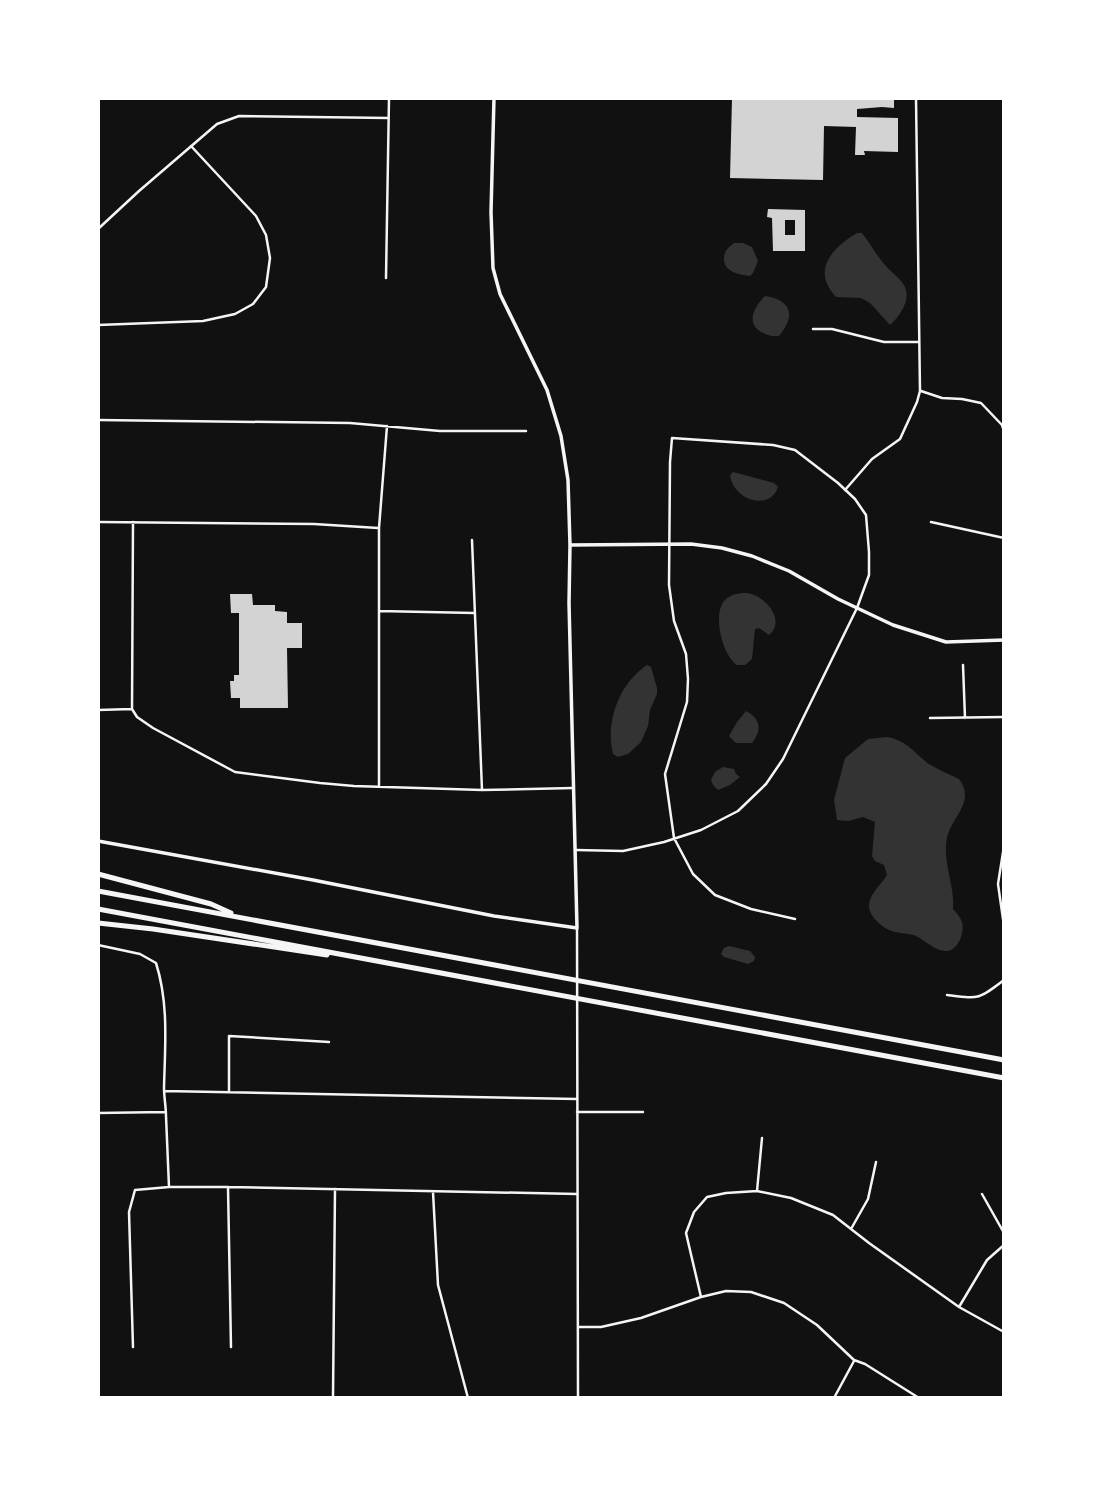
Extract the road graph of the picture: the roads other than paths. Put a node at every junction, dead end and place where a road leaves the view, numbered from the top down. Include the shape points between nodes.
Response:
1 (389, 98) edge
2 (494, 98) edge
3 (916, 98) edge
4 (388, 118) junction
5 (191, 146) junction
6 (98, 229) edge
7 (386, 278) dead end
8 (98, 326) edge
9 (813, 329) dead end
10 (919, 342) junction
11 (920, 391) junction
12 (98, 420) edge
13 (387, 426) junction
14 (527, 431) dead end
15 (1004, 431) edge
16 (845, 490) junction
17 (98, 522) edge
18 (134, 522) junction
19 (931, 522) dead end
20 (379, 528) junction
21 (1004, 538) edge
22 (472, 540) dead end
23 (570, 545) junction
24 (670, 545) junction
25 (857, 608) junction
26 (379, 611) junction
27 (475, 613) junction
28 (1004, 640) edge
29 (963, 665) dead end
30 (132, 709) junction
31 (98, 710) edge
32 (930, 718) dead end
33 (965, 718) junction
34 (1004, 718) edge
35 (379, 785) junction
36 (573, 788) junction
37 (482, 789) junction
38 (674, 838) junction
39 (98, 841) edge
40 (1004, 845) edge
41 (576, 850) junction
42 (1002, 872) edge
43 (98, 874) edge
44 (98, 891) edge
45 (98, 909) edge
46 (240, 917) junction
47 (795, 919) dead end
48 (98, 923) edge
49 (1004, 926) edge
50 (577, 928) junction
51 (98, 946) edge
52 (436, 971) junction
53 (1004, 980) edge
54 (947, 995) dead end
55 (329, 1042) dead end
56 (1004, 1060) edge
57 (1004, 1078) edge
58 (164, 1091) junction
59 (229, 1092) junction
60 (577, 1098) junction
61 (166, 1112) junction
62 (577, 1112) junction
63 (643, 1112) dead end
64 (98, 1113) edge
65 (762, 1138) dead end
66 (876, 1162) dead end
67 (169, 1187) junction
68 (228, 1187) junction
69 (335, 1189) junction
70 (433, 1191) junction
71 (757, 1191) junction
72 (577, 1194) junction
73 (982, 1194) dead end
74 (851, 1229) junction
75 (1004, 1233) edge
76 (1004, 1245) edge
77 (701, 1297) junction
78 (959, 1307) junction
79 (579, 1327) junction
80 (1004, 1332) edge
81 (133, 1347) dead end
82 (231, 1347) dead end
83 (854, 1360) junction
84 (333, 1398) edge
85 (468, 1398) edge
86 (578, 1398) edge
87 (834, 1398) edge
88 (919, 1398) edge

1 - 4 street
2 - 23 street via 494,268 499,294 547,390 561,436 569,480
3 - 10 street
4 - 5 street via 239,116 216,124
4 - 7 street
5 - 6 street
5 - 8 street via 256,216 270,258 266,287 253,304 235,314 203,321
9 - 10 street via 884,342
10 - 11 street
11 - 15 street via 981,403
11 - 16 street via 900,439 872,459
12 - 13 street
13 - 14 street
13 - 20 street
16 - 24 street via 796,450 673,438
16 - 25 street via 866,515 869,575
17 - 18 street
18 - 20 street
18 - 30 street
19 - 21 street
20 - 26 street
22 - 27 street
23 - 24 street
23 - 36 street
24 - 25 street via 701,545 752,556
24 - 38 street via 669,585 688,679 687,702 665,774
25 - 28 street via 946,642
25 - 38 street via 783,759 766,784 738,811
26 - 27 street
26 - 35 street
27 - 37 street
29 - 33 street
30 - 31 street
30 - 35 street via 153,728 235,772
32 - 33 street
33 - 34 street
35 - 37 street
36 - 37 street
36 - 41 street
38 - 41 street via 624,851
38 - 47 street via 693,874 715,895
39 - 50 street
40 - 42 street
41 - 50 street
42 - 49 street via 998,884
43 - 46 highway via 211,904
44 - 46 highway
45 - 52 highway
46 - 56 highway
48 - 52 highway
50 - 60 street
51 - 58 street via 140,954 156,963 165,1014
52 - 57 highway
53 - 54 street via 984,995
55 - 59 street via 229,1036
58 - 59 street
58 - 61 street
59 - 60 street
60 - 62 street
61 - 64 street
61 - 67 street
62 - 63 street
62 - 72 street
65 - 71 street
66 - 74 street via 868,1199
67 - 68 street
67 - 81 street via 135,1190 128,1212
68 - 69 street
68 - 82 street
69 - 70 street
69 - 84 street
70 - 72 street
70 - 85 street via 438,1285
71 - 74 street via 791,1198 833,1215
71 - 77 street via 707,1197 694,1212 685,1233
72 - 79 street
73 - 75 street
74 - 78 street
76 - 78 street via 987,1260
77 - 79 street via 641,1318
77 - 83 street via 751,1292 784,1303 817,1325
78 - 80 street
79 - 86 street
83 - 87 street
83 - 88 street

